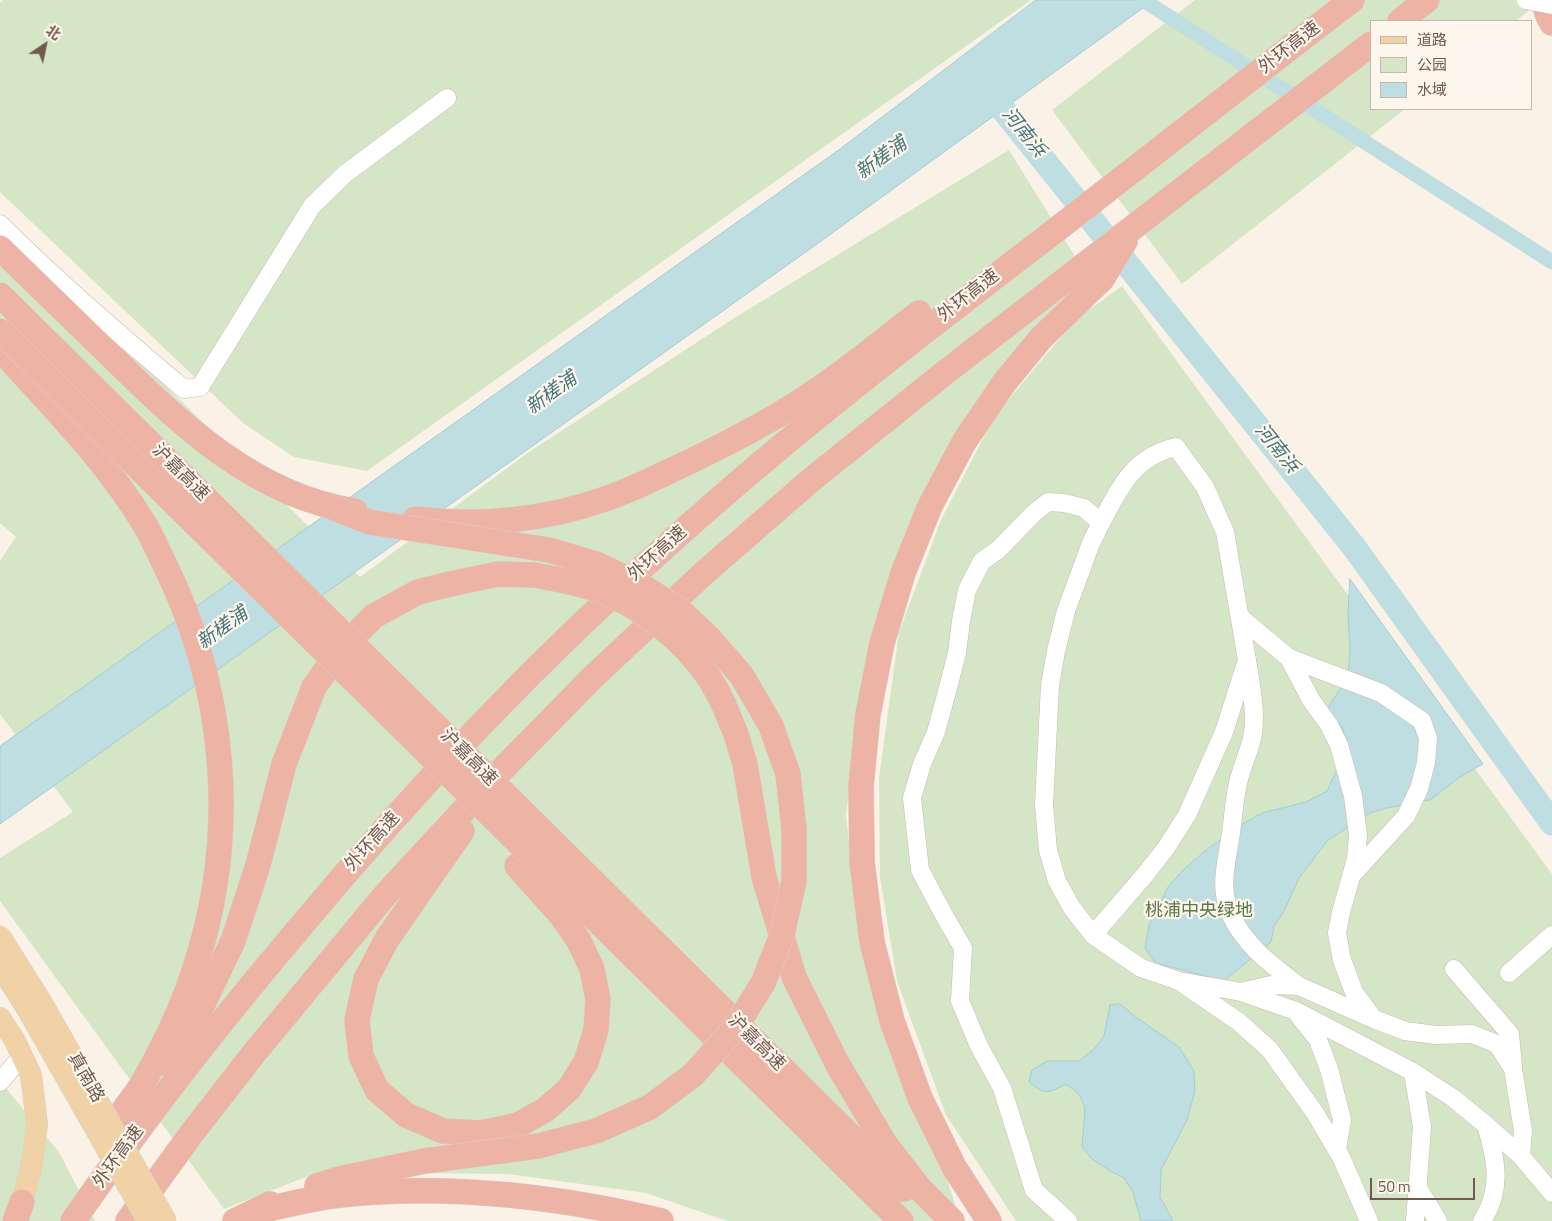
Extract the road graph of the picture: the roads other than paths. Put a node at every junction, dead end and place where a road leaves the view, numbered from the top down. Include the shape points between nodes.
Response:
1 (1352, 0) edge
2 (1427, 0) edge
3 (1526, 0) edge
4 (1542, 0) edge
5 (1552, 5) edge
6 (1401, 20) edge
7 (1552, 22) edge
8 (1370, 45) edge
9 (447, 98) dead end
10 (1055, 220) junction
11 (0, 224) edge
12 (0, 248) edge
13 (1095, 271) junction
14 (0, 296) edge
15 (0, 331) edge
16 (0, 349) edge
17 (334, 508) junction
18 (1101, 523) junction
19 (1241, 618) junction
20 (1288, 658) junction
21 (1247, 660) junction
22 (487, 785) junction
23 (523, 860) junction
24 (1352, 876) junction
25 (1093, 935) junction
26 (1552, 935) edge
27 (0, 936) edge
28 (0, 966) edge
29 (1454, 969) dead end
30 (1509, 973) dead end
31 (1179, 981) junction
32 (1299, 986) junction
33 (1241, 992) junction
34 (1296, 1011) junction
35 (0, 1018) edge
36 (1374, 1020) junction
37 (22, 1056) junction
38 (1513, 1069) junction
39 (1413, 1072) junction
40 (0, 1082) edge
41 (158, 1103) junction
42 (1486, 1125) junction
43 (1336, 1149) junction
44 (1521, 1156) junction
45 (109, 1168) junction
46 (1418, 1188) junction
47 (1552, 1193) edge
48 (18, 1211) edge
49 (245, 1216) edge
50 (5, 1221) edge
51 (73, 1221) edge
52 (128, 1221) edge
53 (148, 1221) edge
54 (166, 1221) edge
55 (661, 1221) edge
56 (901, 1221) edge
57 (936, 1221) edge
58 (952, 1221) edge
59 (989, 1221) edge
60 (1068, 1221) edge
61 (1369, 1221) edge
62 (1415, 1221) edge
63 (1438, 1221) edge
64 (1482, 1221) edge

1 - 10 highway, 外环高速 via 1190,126 1165,130
2 - 6 highway
3 - 5 street, bridge
4 - 5 street, bridge
4 - 7 highway
8 - 13 highway via 1132,229
9 - 11 street via 345,174 312,206 200,387 184,389 121,336
10 - 17 highway, bridge via 789,408 739,437 604,500 548,514 493,522 432,522
10 - 41 highway, 外环高速 via 919,335 781,445 558,646 353,863
12 - 17 highway via 163,407 200,438 241,467 287,491
13 - 22 highway via 947,371 811,480 704,573 593,677
13 - 59 highway via 1004,384 964,442 938,490 903,573 882,643 868,714 861,786 862,862 872,942 892,1021 920,1098 954,1167
14 - 57 highway, 沪嘉高速, bridge
15 - 23 highway, 沪嘉高速, bridge via 328,655
16 - 45 highway via 70,425 145,525 177,589 199,648 219,752 222,814 209,919 196,965 162,1048 142,1085 114,1125
17 - 49 highway, bridge via 369,522 549,550 596,564 637,583 678,609 742,676 771,726 788,774 794,829 794,880 782,935 763,983 735,1028 693,1075 650,1106 596,1131 538,1146 424,1161 338,1179
18 - 19 street via 1119,488 1134,469 1164,450 1176,447 1205,487 1225,532
18 - 25 street via 1090,543 1066,611 1056,651 1050,685 1044,805 1048,850 1057,881
18 - 60 street via 1084,508 1048,502 982,561 967,590 957,654 936,732 912,798 920,870 963,948 960,1001 1002,1088 1034,1190
19 - 20 street
19 - 21 street
20 - 24 street via 1339,745 1353,796 1358,836
20 - 24 street via 1381,693 1422,721 1428,738 1419,789 1406,816
21 - 25 street via 1224,732 1186,815 1166,848
21 - 32 street via 1254,704 1253,732 1237,786 1224,870 1224,895 1231,916 1243,934 1264,959
22 - 23 highway via 474,814 387,939 366,979 357,1020 361,1056 377,1090 406,1115 443,1131 481,1133 518,1124 545,1110 569,1089 586,1062 596,1030 598,999 592,969 579,940
22 - 52 highway via 386,894 255,1052
23 - 56 highway, 沪嘉高速
24 - 36 street via 1337,934 1342,960 1354,992
25 - 31 street via 1141,968
26 - 30 street
27 - 54 main road, 真南路, bridge
28 - 53 main road, 真南路, bridge
29 - 38 street via 1510,1034
31 - 33 street
31 - 43 street via 1239,1022 1270,1050
32 - 33 street via 1271,985
32 - 36 street
33 - 34 street
34 - 39 street
34 - 43 street via 1318,1040 1329,1069 1342,1120
35 - 37 main road
36 - 38 street via 1405,1031 1436,1036 1472,1034 1497,1044
37 - 40 street
37 - 48 main road via 31,1075 37,1124 32,1164
38 - 44 street via 1522,1131
39 - 42 street
39 - 46 street via 1422,1127
41 - 45 highway, 外环高速
41 - 58 highway, bridge via 162,1077 192,1029 233,942 258,865 284,764 314,687 341,649 374,616 418,592 498,574 534,575 603,592 636,608 661,625 707,674 724,705 745,764 764,877 794,977 838,1065 885,1144 920,1189
42 - 44 street
42 - 64 street via 1495,1155 1496,1184 1488,1213
43 - 61 street
44 - 47 street
45 - 51 highway, 外环高速
46 - 62 street
46 - 63 street
48 - 50 street via 16,1201
49 - 55 highway via 310,1199 424,1191 579,1203

